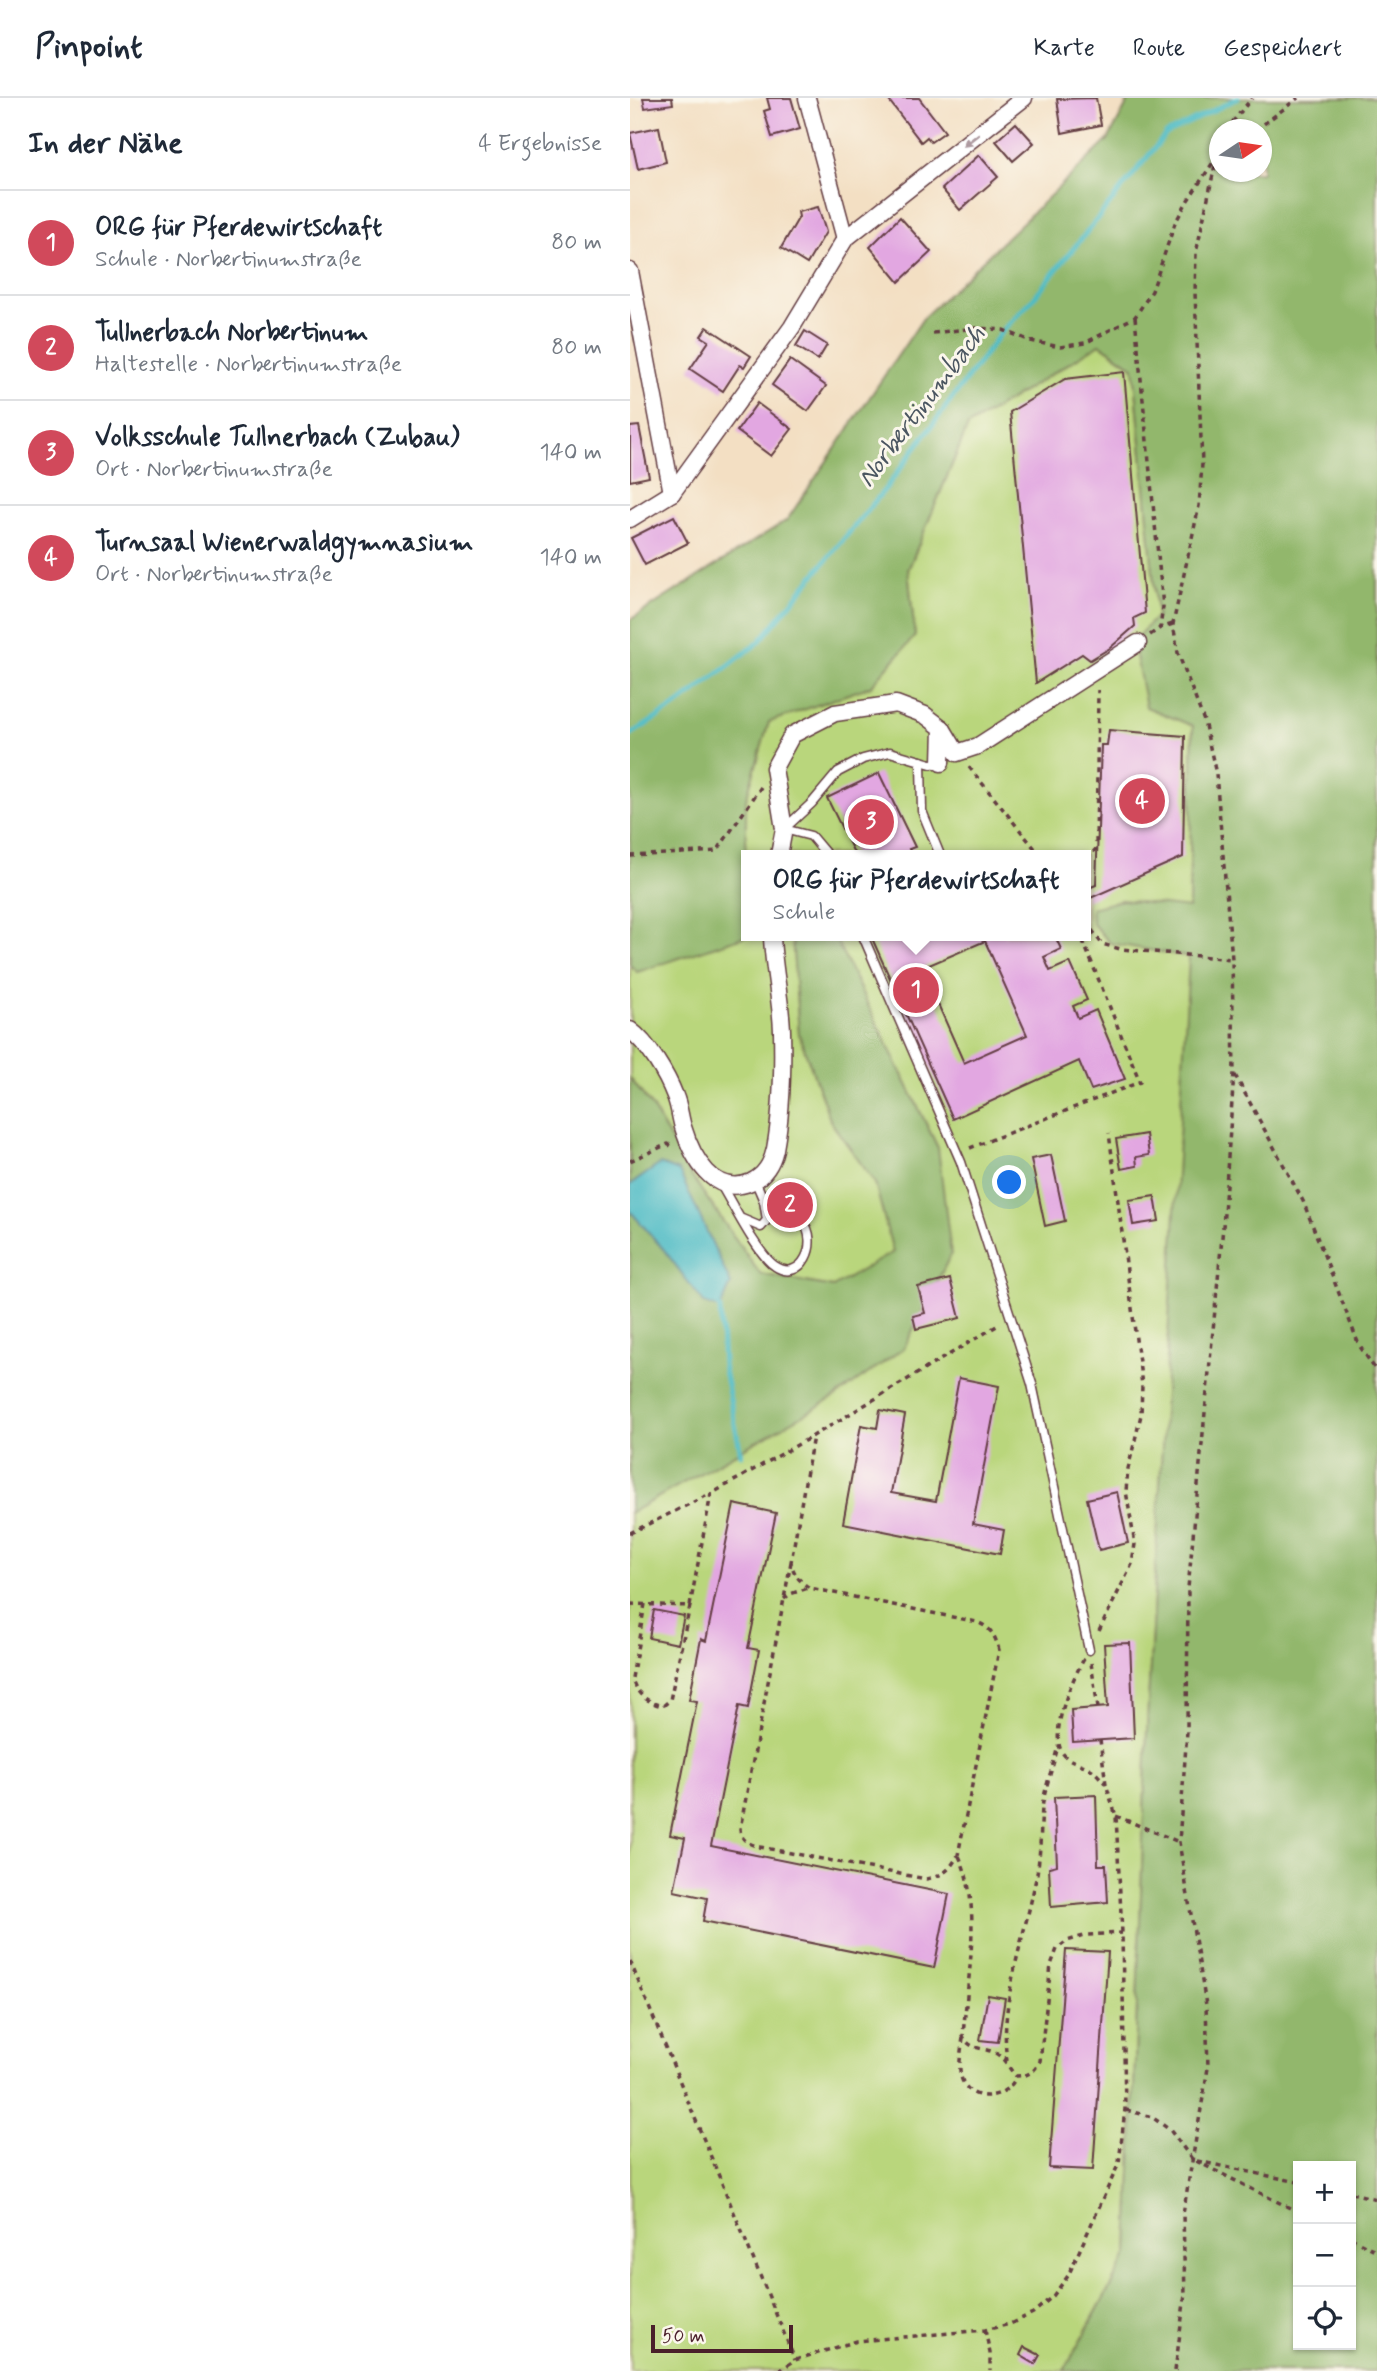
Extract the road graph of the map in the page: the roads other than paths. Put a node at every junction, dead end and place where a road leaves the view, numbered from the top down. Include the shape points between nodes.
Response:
1 (807, 98) edge
2 (1024, 98) edge
3 (845, 239) junction
4 (630, 271) edge
5 (672, 493) junction
6 (630, 519) edge
7 (1139, 643) road end
8 (942, 728) junction
9 (920, 761) junction
10 (941, 762) joint
11 (784, 829) junction
12 (780, 850) edge
13 (823, 850) edge
14 (938, 850) edge
15 (773, 941) edge
16 (865, 941) edge
17 (630, 1030) edge
18 (755, 1180) junction
19 (719, 1183) junction
20 (764, 1201) junction
21 (742, 1219) junction
22 (1089, 1650) road end

1 - 3 street
2 -> 3 street
3 - 5 street via 792,327
4 - 5 street
5 - 6 street
7 - 8 street via 978,746 957,753
8 - 10 street
8 - 11 street via 925,715 896,704 835,713 792,735 774,768
9 - 10 lane
9 - 11 lane via 890,752 863,759 838,772
9 - 14 lane via 922,811
11 - 12 street
11 - 13 lane via 811,836
15 - 18 street via 782,1031 779,1119 774,1154
16 - 22 lane via 961,1162 1032,1384
17 - 19 street via 660,1067 676,1097 691,1149
18 - 19 street via 733,1188
18 - 20 lane
19 - 21 lane
20 - 21 lane via 767,1220 761,1227
20 - 21 lane via 800,1219 807,1228 809,1255 800,1265 776,1268

